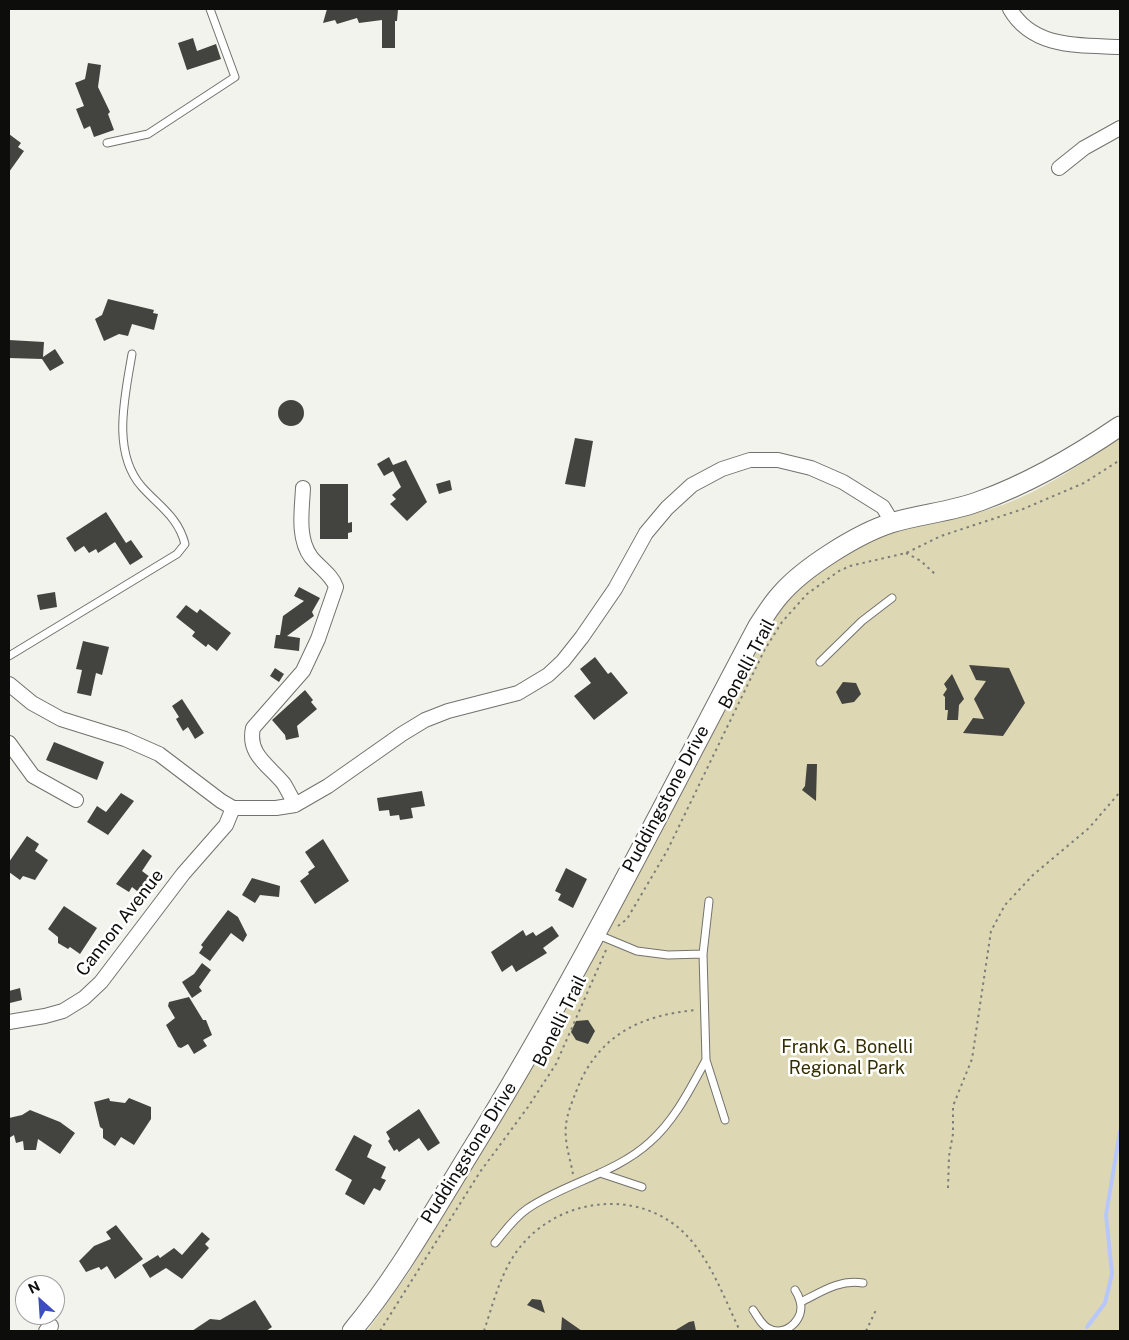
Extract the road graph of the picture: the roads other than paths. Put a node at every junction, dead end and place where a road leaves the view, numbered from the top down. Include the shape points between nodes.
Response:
1 (210, 9) edge
2 (1010, 9) edge
3 (1120, 47) edge
4 (1120, 128) edge
5 (108, 143) dead end
6 (1059, 168) dead end
7 (132, 354) dead end
8 (1120, 426) edge
9 (302, 488) dead end
10 (892, 522) junction
11 (892, 598) dead end
12 (9, 656) edge
13 (820, 662) dead end
14 (9, 684) edge
15 (9, 743) edge
16 (76, 800) dead end
17 (295, 805) junction
18 (233, 808) junction
19 (709, 901) dead end
20 (602, 937) junction
21 (703, 954) junction
22 (9, 1022) edge
23 (706, 1060) junction
24 (725, 1120) dead end
25 (600, 1173) junction
26 (642, 1187) dead end
27 (495, 1243) dead end
28 (863, 1283) dead end
29 (795, 1290) dead end
30 (801, 1302) junction
31 (753, 1310) dead end
32 (352, 1331) edge

1 - 5 lane via 235,77 148,134
2 - 3 street via 1028,30 1044,39 1062,44
4 - 6 street via 1084,148
7 - 12 lane via 124,403 126,458 141,486 179,525 185,544 177,554
8 - 10 street, Puddingstone Drive via 1015,488 978,502
9 - 17 street via 305,546 336,587 303,671 252,734 259,758 283,783
10 - 17 street via 883,507 843,482 811,468 778,460 750,460 722,469 692,485 667,508 646,533 615,589 582,637 548,675 518,692 425,720
10 - 20 street, Puddingstone Drive via 868,532 812,567 781,594 763,618
11 - 13 lane via 862,621
14 - 18 street via 32,703 62,719 126,739 159,754
15 - 16 street via 33,776
17 - 18 street
18 - 22 street, Cannon Avenue via 226,825 183,874 101,982 63,1011
19 - 21 lane
20 - 21 lane via 637,951 668,955
20 - 32 street, Puddingstone Drive via 398,1266
21 - 23 lane
23 - 24 lane
23 - 25 lane via 672,1118 650,1142
25 - 26 lane
25 - 27 lane via 525,1210
28 - 30 lane via 838,1284
29 - 30 lane
30 - 31 lane via 800,1314 793,1325 783,1330 772,1330

